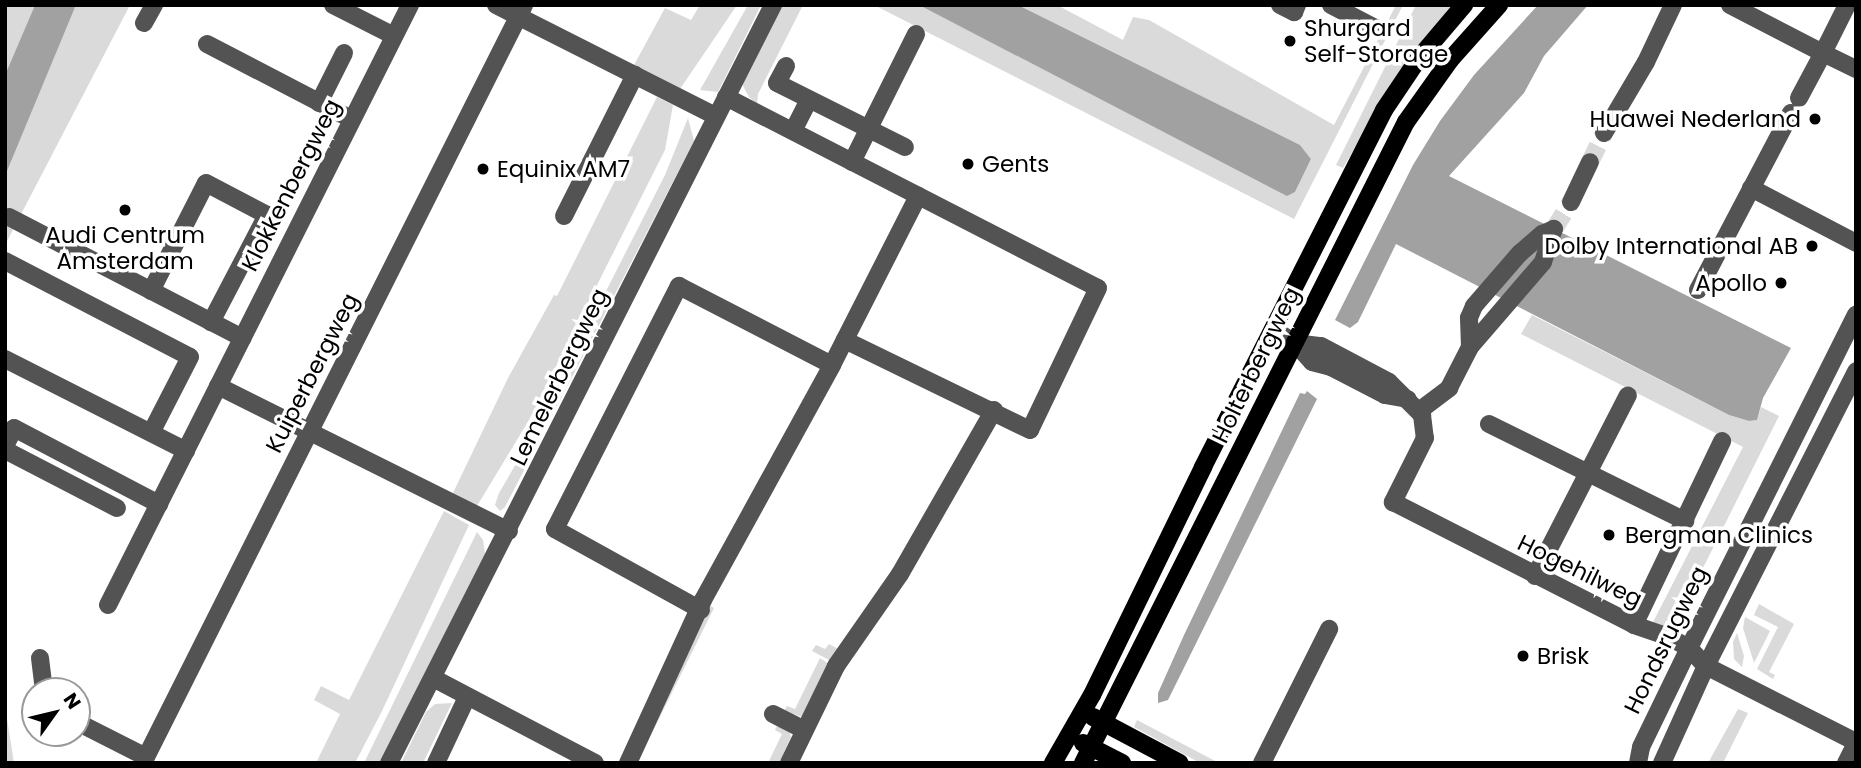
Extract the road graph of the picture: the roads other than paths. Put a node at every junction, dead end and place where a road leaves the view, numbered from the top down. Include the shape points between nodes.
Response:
1 (154, 5) edge
2 (334, 5) edge
3 (410, 5) edge
4 (496, 5) edge
5 (774, 5) edge
6 (1280, 5) edge
7 (1297, 5) edge
8 (1331, 5) edge
9 (1464, 5) edge
10 (1499, 5) edge
11 (1673, 5) edge
12 (1730, 5) edge
13 (1847, 5) edge
14 (521, 11) edge
15 (144, 23) dead end
16 (1377, 29) dead end
17 (916, 34) dead end
18 (394, 36) junction
19 (207, 44) dead end
20 (344, 53) dead end
21 (1823, 53) junction
22 (786, 66) dead end
23 (1856, 69) edge
24 (635, 75) junction
25 (726, 97) junction
26 (809, 100) junction
27 (319, 103) junction
28 (716, 116) junction
29 (351, 119) junction
30 (869, 129) junction
31 (793, 131) junction
32 (1604, 133) tunnel mouth
33 (905, 147) dead end
34 (852, 162) junction
35 (1590, 162) tunnel mouth
36 (1751, 188) junction
37 (918, 196) junction
38 (1790, 200) dead end
39 (1571, 202) tunnel mouth
40 (564, 216) dead end
41 (9, 217) dead end
42 (1856, 236) edge
43 (1856, 243) edge
44 (1540, 248) dead end
45 (5, 261) edge
46 (151, 290) junction
47 (1698, 290) dead end
48 (1494, 301) junction
49 (1856, 315) edge
50 (211, 322) junction
51 (1476, 329) junction
52 (1274, 330) junction
53 (242, 338) junction
54 (845, 340) junction
55 (1295, 343) junction
56 (5, 359) edge
57 (832, 365) junction
58 (1856, 371) edge
59 (218, 386) junction
60 (1628, 395) dead end
61 (1413, 405) junction
62 (994, 410) junction
63 (1489, 424) dead end
64 (151, 433) junction
65 (310, 433) junction
66 (1722, 441) dead end
67 (5, 448) edge
68 (186, 450) junction
69 (1588, 473) junction
70 (159, 504) junction
71 (117, 508) dead end
72 (1685, 521) junction
73 (509, 531) junction
74 (1535, 576) junction
75 (108, 605) dead end
76 (701, 610) junction
77 (1634, 625) junction
78 (1329, 629) dead end
79 (1689, 648) junction
80 (40, 658) dead end
81 (1706, 666) junction
82 (42, 677) edge
83 (433, 678) junction
84 (467, 697) junction
85 (1083, 712) junction
86 (773, 714) dead end
87 (1103, 723) junction
88 (91, 730) edge
89 (804, 730) junction
90 (1070, 737) junction
91 (1856, 743) edge
92 (1087, 755) edge
93 (144, 760) edge
94 (389, 763) edge
95 (436, 763) edge
96 (595, 763) edge
97 (628, 763) edge
98 (789, 763) edge
99 (1053, 763) edge
100 (1122, 763) edge
101 (1180, 763) edge
102 (1262, 763) edge
103 (1638, 763) edge
104 (1662, 763) edge
105 (1846, 763) edge

1 - 15 street
2 - 18 street
3 - 18 street, Klokkenbergweg
4 - 14 street
5 - 25 street, Lemelerbergweg
6 - 7 street via 1294,12
8 - 16 street
9 - 52 main road, Holterbergweg via 1419,58 1384,110
10 - 55 main road, Holterbergweg via 1450,60 1406,122
11 - 32 street
12 - 21 street
13 - 21 street
14 - 24 street
14 - 65 street, Kuiperbergweg
17 - 30 street
18 - 29 street, Klokkenbergweg
19 - 27 street
20 - 27 street
21 - 23 street
21 - 36 street
22 - 26 street via 777,83
24 - 28 street
24 - 40 street
25 - 28 street, Lemelerbergweg
25 - 31 street
26 - 30 street
26 - 31 street
27 - 29 street
28 - 73 street, Lemelerbergweg
29 - 53 street, Klokkenbergweg
30 - 33 street
30 - 34 street
31 - 34 street
34 - 37 street
35 - 39 street
36 - 43 street
36 - 47 street
37 - 54 street
37 - 62 street via 1098,288 1030,430
38 - 42 street
41 - 46 street
44 - 48 street
45 - 64 street via 190,357
46 - 50 street
46 - 50 street via 206,183 267,215
48 - 51 street
48 - 51 street via 1469,318
49 - 79 street, Hondsrugweg
50 - 53 street
51 - 61 street via 1449,388
52 - 55 street
52 - 85 main road, Holterbergweg
53 - 59 street, Klokkenbergweg
54 - 57 street
54 - 62 street
55 - 61 street via 1321,346 1389,382
55 - 87 main road, Holterbergweg
56 - 64 street
57 - 76 street
57 - 76 street via 679,286 555,529
58 - 81 street, Hondsrugweg
59 - 65 street
59 - 68 street, Klokkenbergweg
60 - 69 street
61 - 74 street, Hogehilweg via 1425,426 1424,438 1393,502
62 - 89 street via 900,574 836,666
63 - 69 street
64 - 68 street
65 - 73 street
65 - 93 street, Kuiperbergweg
66 - 72 street
67 - 70 street via 14,428
67 - 71 street
68 - 70 street, Klokkenbergweg
69 - 72 street
69 - 74 street
70 - 75 street, Klokkenbergweg
72 - 77 street
73 - 83 street, Lemelerbergweg
74 - 77 street, Hogehilweg
76 - 97 street
77 - 79 street, Hogehilweg
78 - 102 street
79 - 81 street, Hogehilweg
79 - 103 street, Hondsrugweg via 1641,747
80 - 82 street
81 - 91 street, Hogehilweg
81 - 104 street, Hondsrugweg
83 - 84 street
83 - 94 street, Lemelerbergweg
84 - 95 street
84 - 96 street
85 - 87 main road
85 - 90 main road, Holterbergweg
86 - 89 street
87 - 92 main road, Holterbergweg
87 - 101 main road
88 - 93 street
89 - 98 street
90 - 92 main road
90 - 99 main road, Holterbergweg
91 - 105 street
92 - 100 main road

